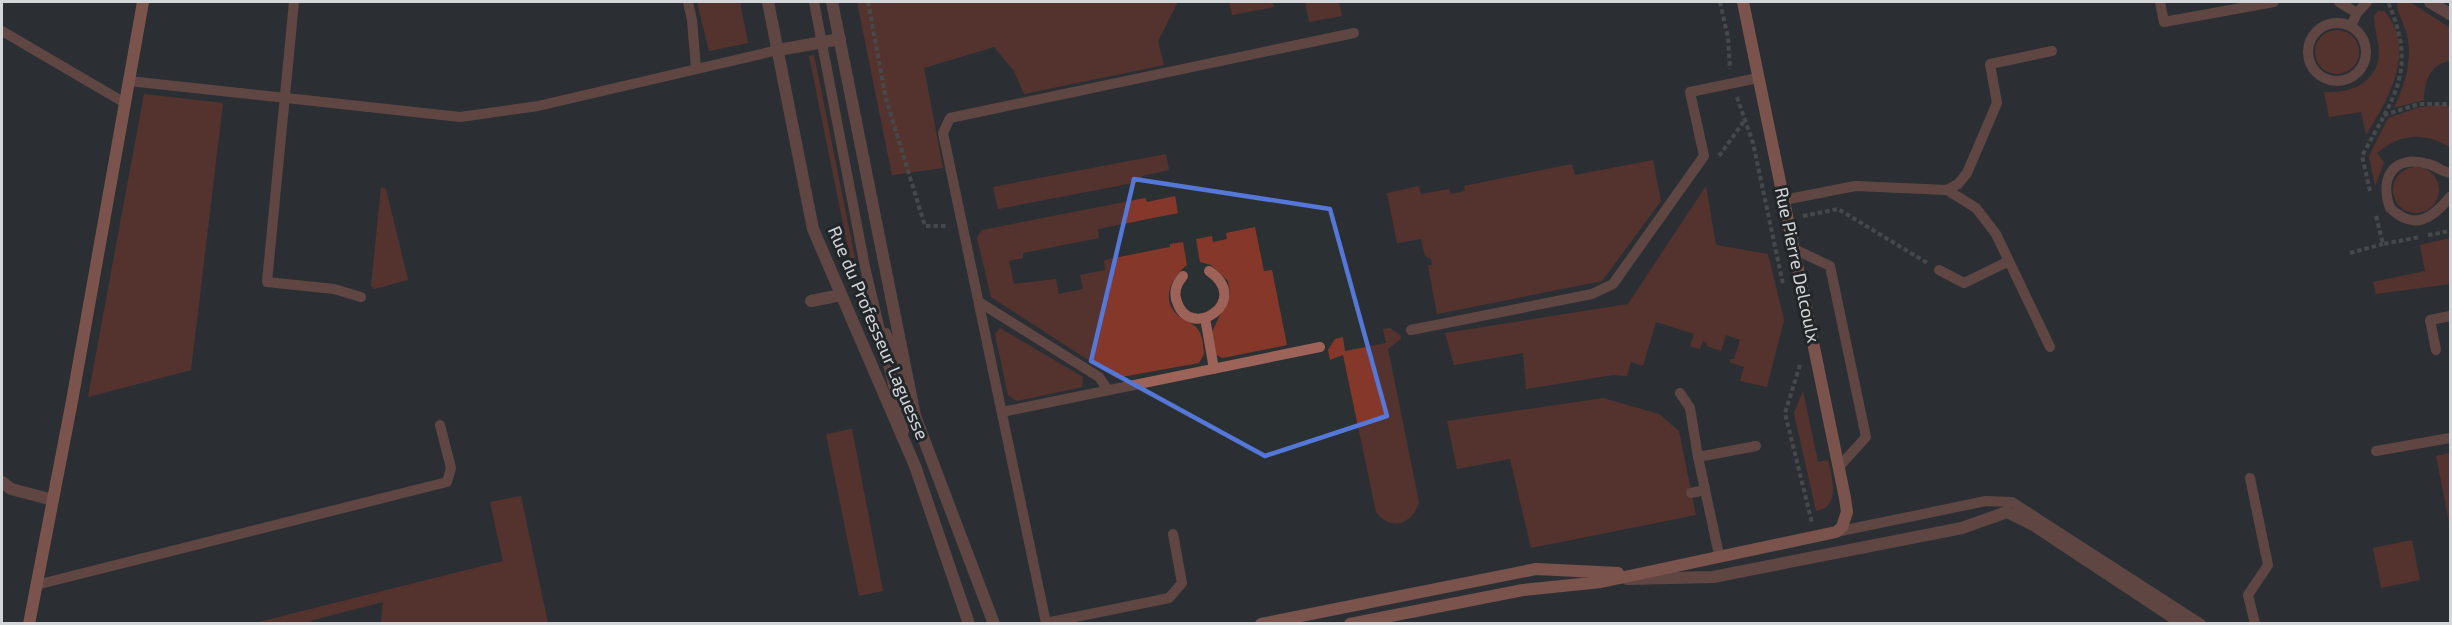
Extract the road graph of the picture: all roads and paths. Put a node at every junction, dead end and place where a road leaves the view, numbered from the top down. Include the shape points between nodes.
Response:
1 (143, 2) edge
2 (294, 2) edge
3 (688, 2) edge
4 (768, 2) edge
5 (813, 2) edge
6 (832, 2) edge
7 (868, 2) edge
8 (1720, 2) edge
9 (1743, 2) edge
10 (2160, 2) edge
11 (2274, 2) edge
12 (2339, 2) edge
13 (2367, 2) edge
14 (2388, 2) edge
15 (2430, 2) edge
16 (2357, 13) junction
17 (2451, 14) edge
18 (2351, 26) junction
19 (2, 31) edge
20 (1354, 33) dead end
21 (840, 39) junction
22 (822, 42) junction
23 (778, 50) junction
24 (2052, 51) dead end
25 (696, 68) junction
26 (1758, 78) junction
27 (129, 81) junction
28 (1734, 83) junction
29 (285, 98) junction
30 (125, 103) junction
31 (2451, 104) edge
32 (2384, 115) junction
33 (1745, 120) junction
34 (1715, 162) dead end
35 (2451, 173) edge
36 (1947, 190) junction
37 (2451, 197) edge
38 (1784, 200) junction
39 (2372, 200) dead end
40 (2375, 211) dead end
41 (1788, 219) junction
42 (963, 227) junction
43 (2451, 231) edge
44 (2383, 244) junction
45 (1794, 249) junction
46 (2350, 254) dead end
47 (2007, 262) junction
48 (1939, 270) joint
49 (1209, 271) dead end
50 (1183, 276) dead end
51 (1785, 293) dead end
52 (841, 295) junction
53 (361, 297) dead end
54 (872, 298) junction
55 (811, 301) dead end
56 (979, 302) junction
57 (2451, 316) edge
58 (1205, 318) junction
59 (1411, 330) dead end
60 (2050, 347) dead end
61 (1320, 348) dead end
62 (2436, 350) dead end
63 (1798, 357) dead end
64 (1214, 369) junction
65 (908, 385) junction
66 (1108, 390) junction
67 (1680, 393) dead end
68 (1002, 412) junction
69 (440, 425) dead end
70 (2451, 438) edge
71 (1756, 446) dead end
72 (2376, 451) dead end
73 (1698, 457) junction
74 (915, 465) junction
75 (1838, 468) junction
76 (2250, 478) dead end
77 (2, 482) edge
78 (1705, 490) junction
79 (1691, 493) dead end
80 (53, 500) junction
81 (1836, 532) junction
82 (1173, 534) dead end
83 (1816, 536) junction
84 (1719, 555) junction
85 (1643, 571) junction
86 (1611, 580) junction
87 (36, 585) junction
88 (2140, 596) junction
89 (29, 624) edge
90 (969, 624) edge
91 (994, 624) edge
92 (1261, 624) edge
93 (1350, 624) edge
94 (2168, 624) edge
95 (2183, 624) edge
96 (2201, 624) edge
97 (2255, 624) edge

1 - 27 street
2 - 29 lane
3 - 25 lane
4 - 23 street, Rue du Professeur Laguesse
5 - 22 lane
6 - 21 street, Rue du Professeur Laguesse
7 - 42 path via 886,99 925,226
8 - 28 path, Rue Pierre Delcoulx
9 - 26 street, Rue Pierre Delcoulx
10 - 11 lane via 2164,22
12 - 16 lane
13 - 16 lane
14 - 32 path via 2402,41 2403,64 2398,88
15 - 17 street
16 - 18 lane
18 - 18 lane via 2366,45 2364,64 2343,81 2327,79 2313,69 2308,55 2312,36 2327,24
19 - 30 lane
20 - 42 lane via 950,118 943,133
21 - 22 street
21 - 65 street, Rue du Professeur Laguesse
22 - 23 street
22 - 54 lane
23 - 25 lane
23 - 52 street, Rue du Professeur Laguesse via 813,229
24 - 36 lane via 1990,64 1997,103 1967,173
25 - 29 lane via 538,106 460,117
26 - 28 lane
26 - 38 street, Rue Pierre Delcoulx
27 - 29 lane
27 - 30 street
28 - 33 path, Rue Pierre Delcoulx
28 - 59 lane via 1690,92 1704,156 1613,284 1592,294
29 - 53 lane via 267,282 334,289
30 - 80 street
31 - 32 path via 2419,104
32 - 39 path via 2362,156
33 - 34 path
33 - 51 path, Rue Pierre Delcoulx
35 - 37 lane via 2422,163 2402,164 2392,170 2385,189 2390,208 2405,219 2417,221 2431,217
36 - 38 lane via 1855,186
36 - 47 lane via 1976,208 1996,234
38 - 41 street, Rue Pierre Delcoulx
40 - 44 path
41 - 45 street, Rue Pierre Delcoulx
41 - 48 path via 1838,209
42 - 56 lane
43 - 44 path
44 - 46 path
45 - 75 street, Rue Pierre Delcoulx
45 - 75 lane via 1830,266 1866,438
47 - 48 lane via 1964,283
47 - 60 lane
49 - 58 lane via 1220,281 1224,296 1218,310
50 - 58 lane via 1176,288 1177,304 1188,316
52 - 55 street
52 - 74 street, Rue du Professeur Laguesse
54 - 65 lane
54 - 74 lane
56 - 66 lane via 1099,377
56 - 68 lane
57 - 62 lane via 2430,320
58 - 64 lane
61 - 64 lane
63 - 83 path, Rue Pierre Delcoulx via 1800,368 1785,413
64 - 66 lane
65 - 91 street, Rue du Professeur Laguesse via 929,458
66 - 68 lane
67 - 73 lane via 1690,408
68 - 82 lane via 1046,623 1168,597 1182,583
69 - 87 lane via 451,468 447,482
70 - 72 lane
71 - 73 lane
73 - 78 lane
74 - 90 street, Rue du Professeur Laguesse
75 - 81 street, Rue Pierre Delcoulx via 1847,512 1845,524
76 - 97 lane via 2268,565 2248,595
77 - 80 street via 11,489
78 - 79 lane
78 - 84 lane
80 - 87 street
81 - 83 street
81 - 96 lane via 1986,501 2012,502
83 - 84 street
84 - 85 street
85 - 86 street
85 - 92 street via 1536,569
86 - 88 street via 1713,577 1962,528 2007,512 2035,526
86 - 93 street via 1523,590
87 - 89 street
88 - 94 street
88 - 95 street

